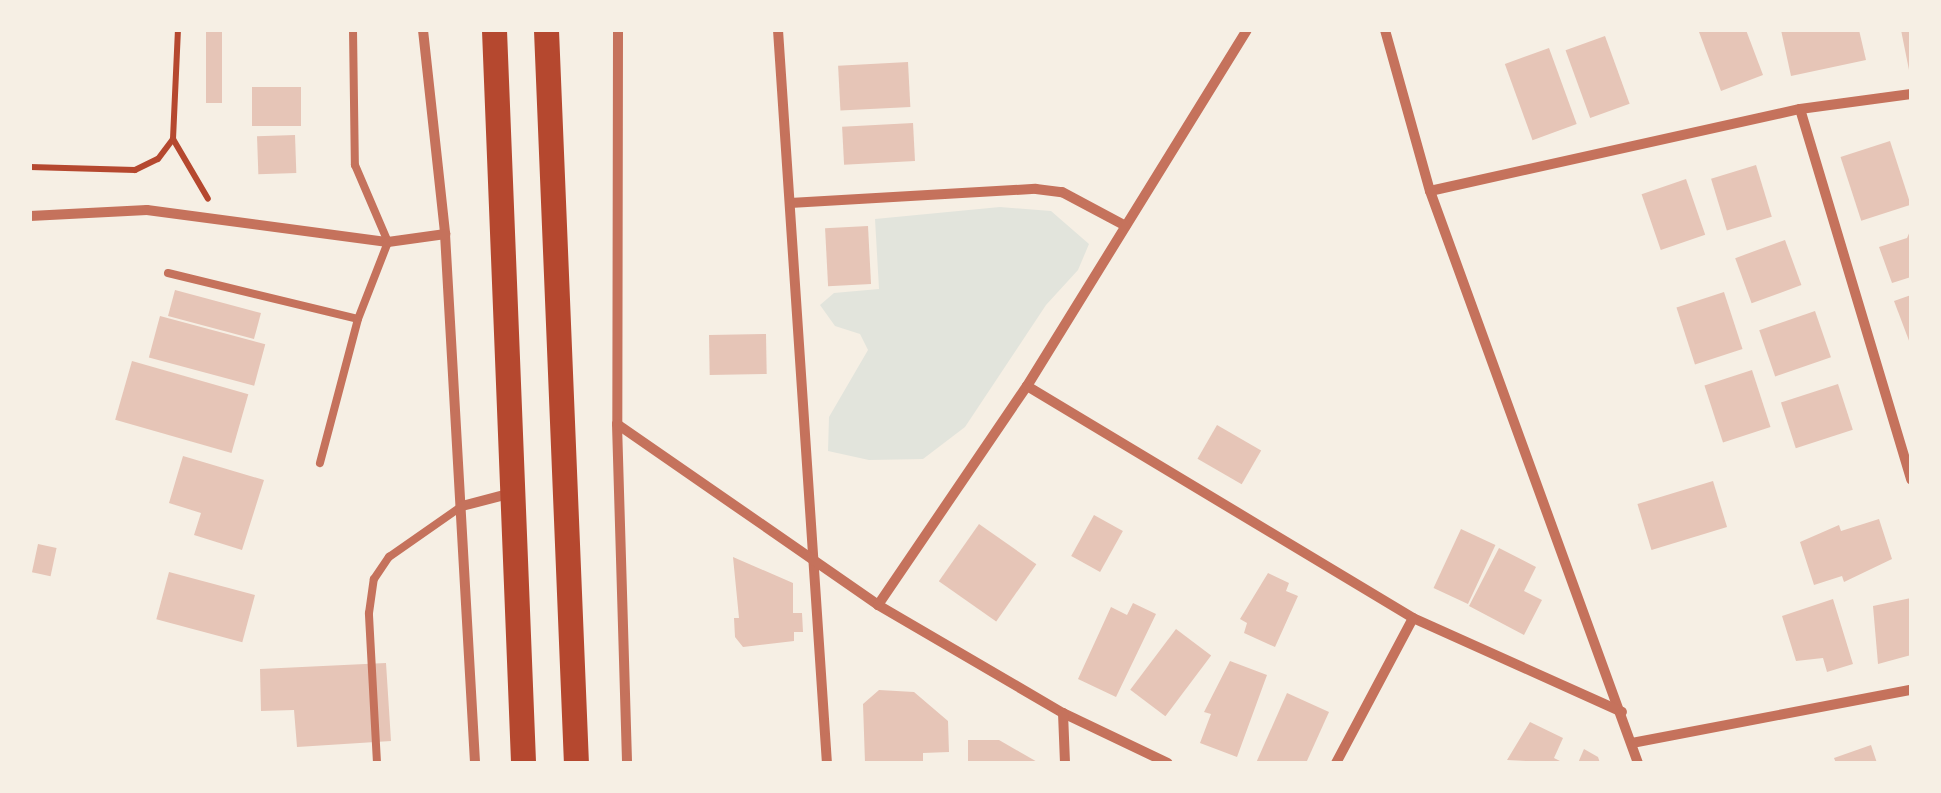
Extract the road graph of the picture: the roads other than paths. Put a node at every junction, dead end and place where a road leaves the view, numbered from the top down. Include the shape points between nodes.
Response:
1 (353, 30) edge
2 (423, 30) edge
3 (494, 30) edge
4 (546, 30) edge
5 (618, 30) edge
6 (778, 30) edge
7 (1248, 30) edge
8 (1385, 30) edge
9 (1911, 94) edge
10 (1800, 109) junction
11 (1430, 191) junction
12 (790, 204) junction
13 (30, 216) edge
14 (1126, 226) junction
15 (445, 234) junction
16 (388, 242) junction
17 (168, 273) dead end
18 (358, 319) junction
19 (1027, 386) junction
20 (617, 424) junction
21 (320, 464) dead end
22 (1911, 480) edge
23 (513, 493) junction
24 (462, 506) junction
25 (819, 566) junction
26 (878, 605) junction
27 (1413, 618) junction
28 (1911, 690) edge
29 (1622, 712) junction
30 (1063, 713) junction
31 (1632, 743) junction
32 (376, 763) edge
33 (476, 763) edge
34 (523, 763) edge
35 (576, 763) edge
36 (627, 763) edge
37 (828, 763) edge
38 (1065, 763) edge
39 (1168, 763) edge
40 (1336, 763) edge
41 (1638, 763) edge

1 - 16 lane via 355,164
2 - 15 street
3 - 23 highway
4 - 35 highway
5 - 20 street
6 - 12 street
7 - 14 street
8 - 11 street
9 - 10 street
10 - 11 street
10 - 22 street
11 - 29 street
12 - 14 street via 1036,189 1062,192
12 - 25 street
13 - 16 street via 148,210
14 - 19 street
15 - 16 street
15 - 24 street
16 - 18 lane
17 - 18 lane
18 - 21 lane
19 - 26 street
19 - 27 street
20 - 25 street
20 - 36 street
23 - 24 street
23 - 34 highway
24 - 32 lane via 389,557 374,580 369,613
24 - 33 street
25 - 26 street
25 - 37 street
26 - 30 street
27 - 29 street
27 - 40 street
28 - 31 street
29 - 31 street
30 - 38 street
30 - 39 street
31 - 41 street

